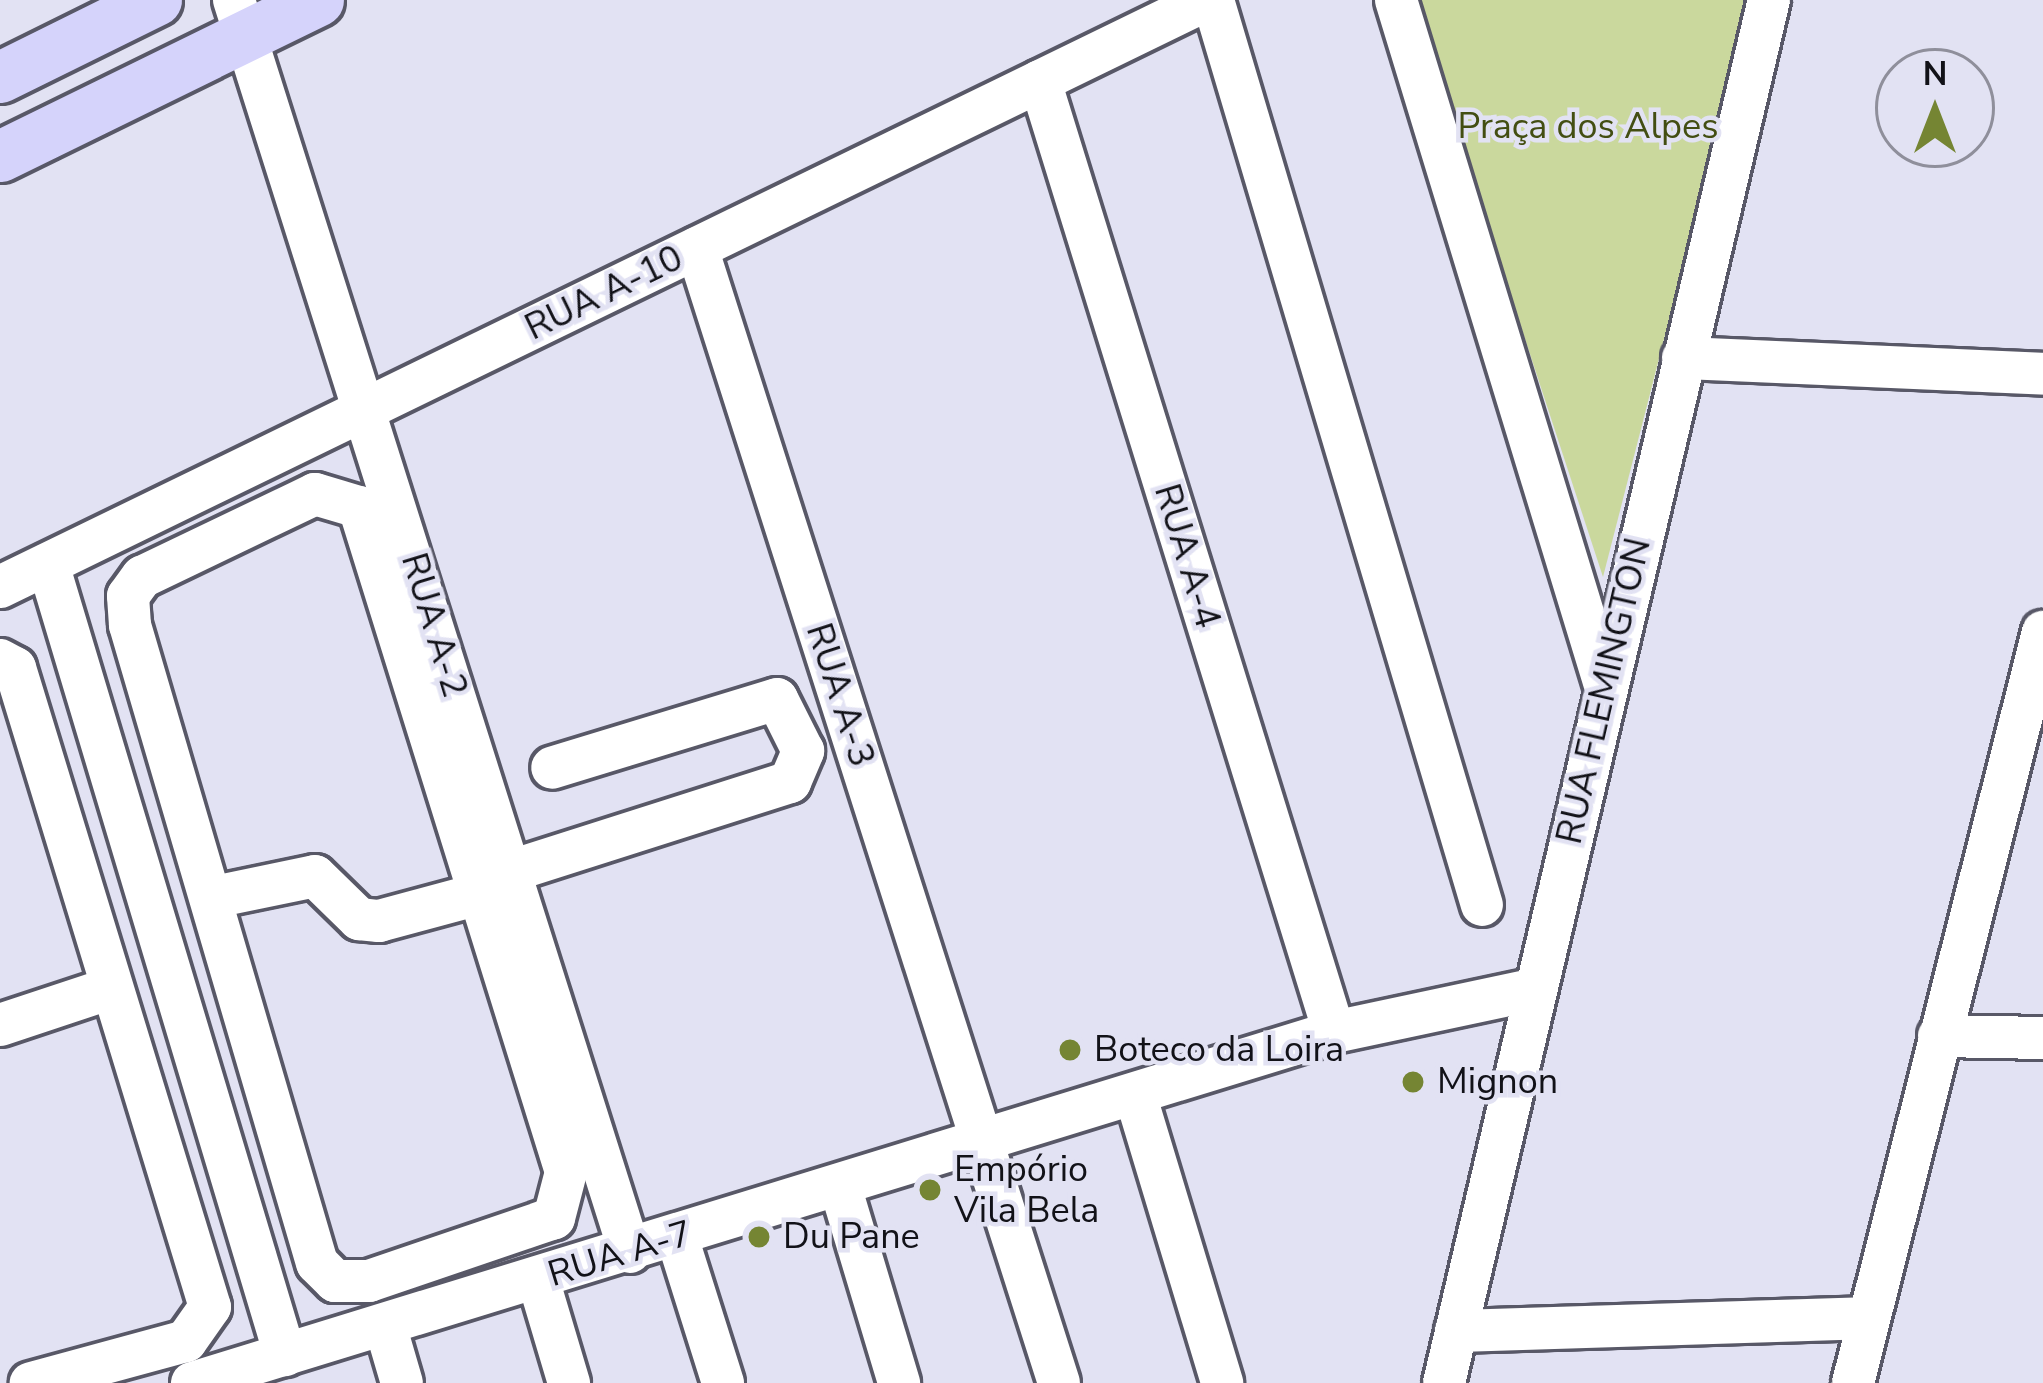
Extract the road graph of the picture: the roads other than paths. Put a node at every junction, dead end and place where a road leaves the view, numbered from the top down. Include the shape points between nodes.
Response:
1 (156, 0) edge
2 (318, 0) edge
3 (1210, 0) edge
4 (1396, 0) edge
5 (1768, 0) edge
6 (106, 11) edge
7 (240, 17) edge
8 (0, 77) edge
9 (1040, 81) junction
10 (0, 156) edge
11 (697, 248) junction
12 (1683, 358) junction
13 (2043, 374) edge
14 (366, 409) junction
15 (48, 563) junction
16 (0, 587) edge
17 (2043, 632) edge
18 (0, 660) edge
19 (1605, 685) junction
20 (2030, 735) edge
21 (552, 768) dead end
22 (500, 884) junction
23 (214, 897) junction
24 (1481, 905) dead end
25 (111, 988) junction
26 (1532, 990) junction
27 (0, 1025) edge
28 (1334, 1031) junction
29 (1939, 1036) junction
30 (2043, 1038) edge
31 (1135, 1094) junction
32 (983, 1142) junction
33 (840, 1186) junction
34 (677, 1237) junction
35 (630, 1252) junction
36 (538, 1279) junction
37 (1866, 1318) junction
38 (385, 1325) junction
39 (1456, 1331) junction
40 (285, 1355) junction
41 (235, 1377) edge
42 (31, 1383) edge
43 (192, 1383) edge
44 (402, 1383) edge
45 (569, 1383) edge
46 (723, 1383) edge
47 (898, 1383) edge
48 (1058, 1383) edge
49 (1222, 1383) edge
50 (1444, 1383) edge
51 (1853, 1383) edge

1 - 6 main road
2 - 7 main road
3 - 9 street, RUA A-10
3 - 24 street
4 - 19 street
5 - 12 street, RUA FLEMINGTON
6 - 8 main road
7 - 10 main road
7 - 14 street, RUA A-2
9 - 11 street, RUA A-10
9 - 28 street, RUA A-4
11 - 14 street, RUA A-10
11 - 32 street, RUA A-3
12 - 13 street
12 - 19 street, RUA FLEMINGTON
14 - 15 street, RUA A-10
14 - 22 street, RUA A-2
15 - 16 street, RUA A-10
15 - 40 street
17 - 20 street
18 - 25 street via 15,668
19 - 26 street, RUA FLEMINGTON
20 - 29 street
21 - 22 street via 776,699 803,751 790,782
22 - 23 street via 379,921 359,919 315,875
22 - 23 street via 359,507 338,494 142,577 128,596
22 - 23 street via 566,1199 554,1218 369,1282 335,1282 317,1263
22 - 35 street, RUA A-2
25 - 27 street
25 - 42 street via 210,1307 186,1341
26 - 28 street, RUA A-7
26 - 39 street, RUA FLEMINGTON
28 - 31 street, RUA A-7
29 - 30 street
29 - 37 street
31 - 32 street, RUA A-7
31 - 49 street
32 - 33 street, RUA A-7
32 - 48 street, RUA A-3
33 - 34 street, RUA A-7
33 - 47 street
34 - 35 street, RUA A-7
34 - 46 street
35 - 36 street, RUA A-7
36 - 38 street, RUA A-7
36 - 45 street
37 - 39 street
37 - 51 street
38 - 40 street, RUA A-7
38 - 44 street
39 - 50 street, RUA FLEMINGTON
40 - 41 street, RUA A-7
41 - 43 street, RUA A-7

